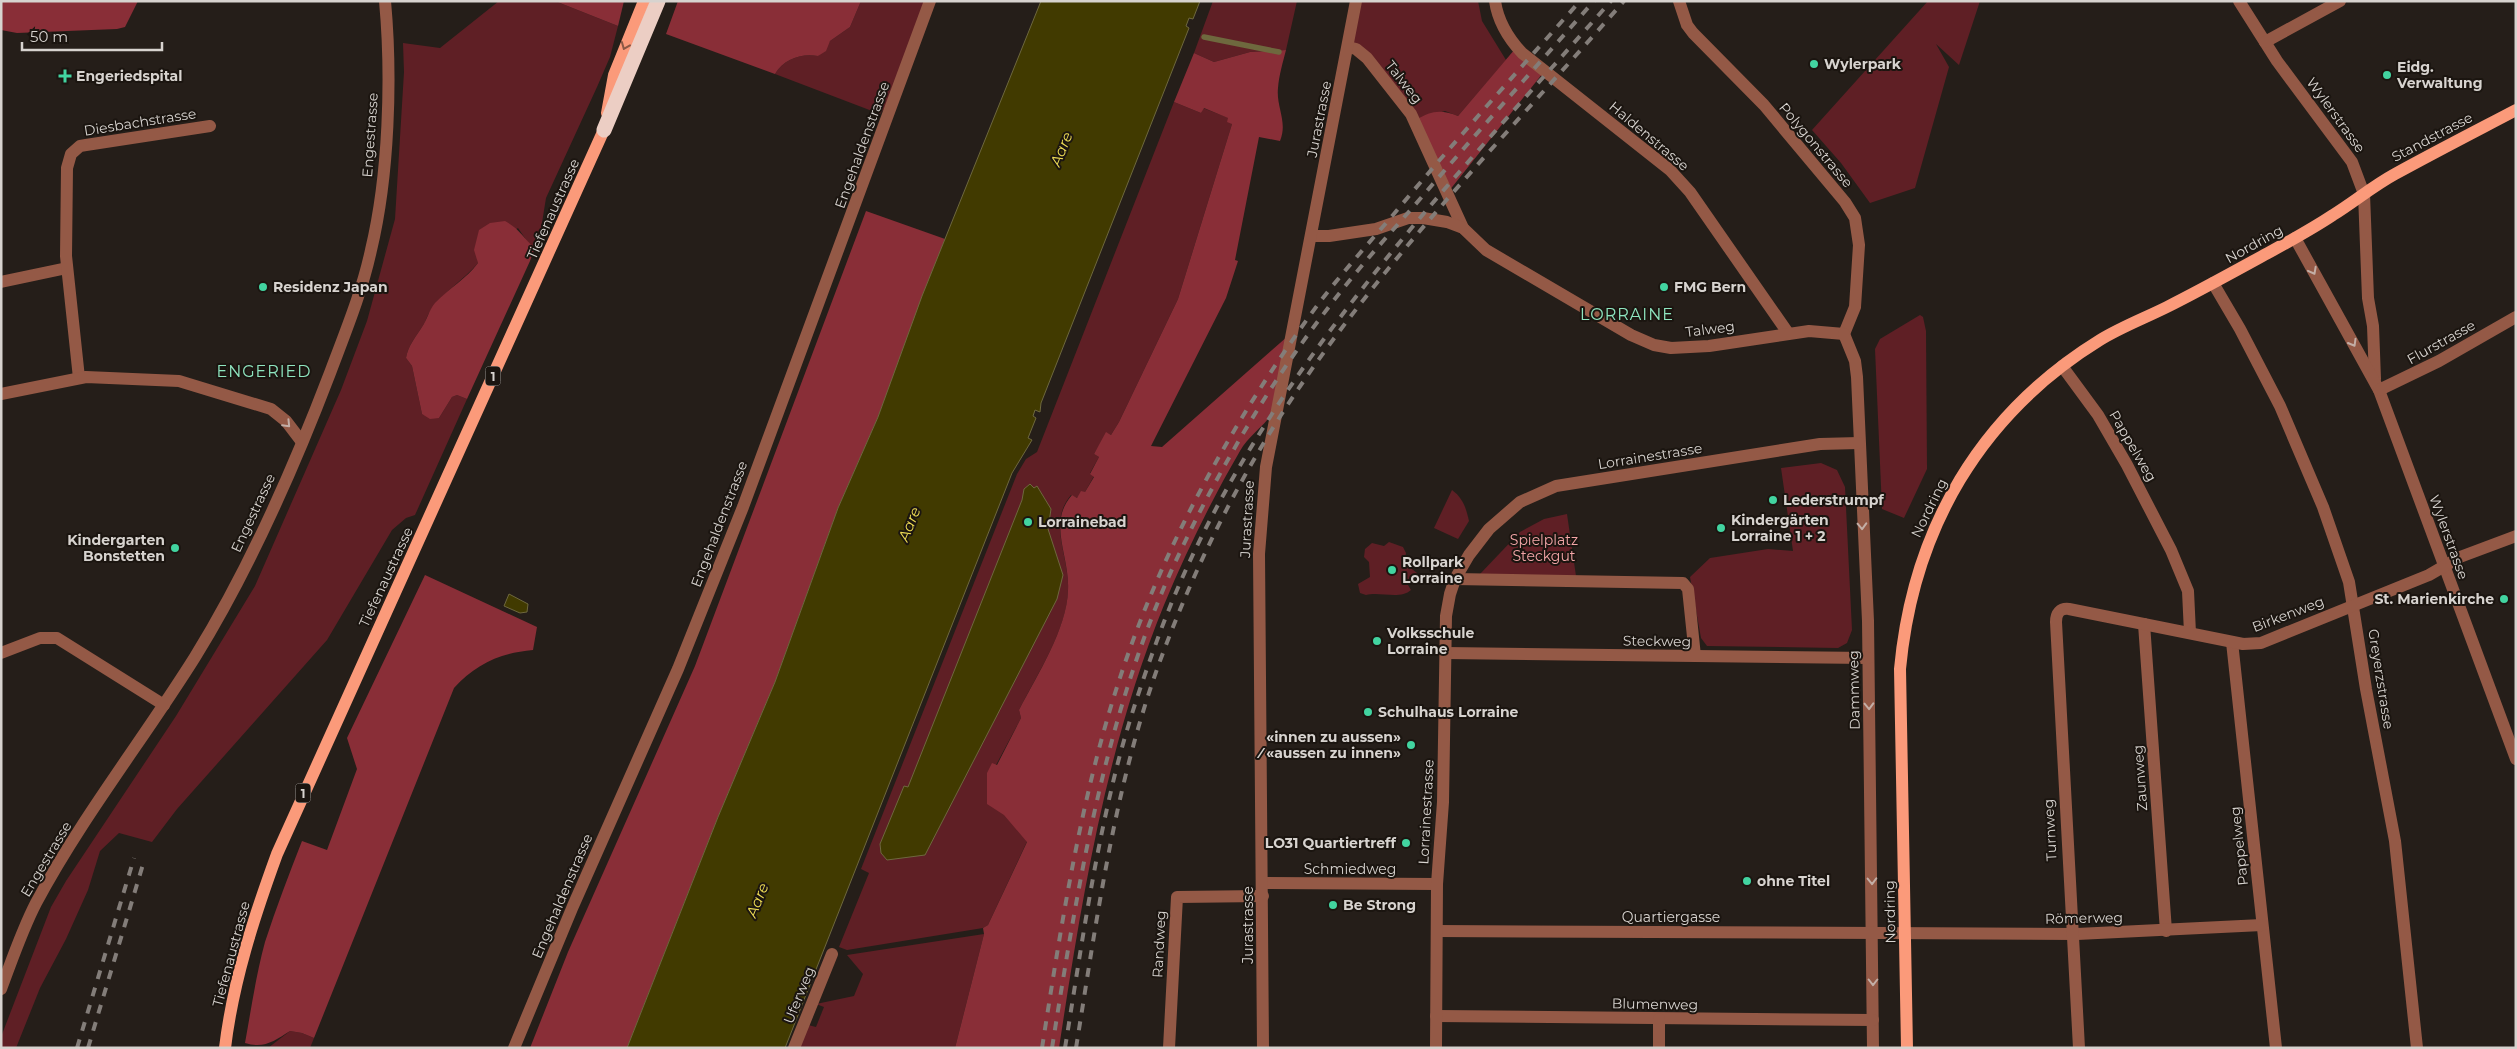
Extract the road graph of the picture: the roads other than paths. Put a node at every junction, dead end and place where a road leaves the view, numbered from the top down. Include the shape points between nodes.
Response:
1 (385, 1) edge
2 (644, 1) edge
3 (658, 1) edge
4 (666, 1) edge
5 (930, 1) edge
6 (1356, 1) edge
7 (1495, 1) edge
8 (1679, 1) edge
9 (2239, 1) edge
10 (2340, 1) edge
11 (2266, 42) junction
12 (1348, 47) junction
13 (2516, 110) edge
14 (210, 126) dead end
15 (604, 130) junction
16 (2364, 194) junction
17 (1463, 228) junction
18 (1312, 236) junction
19 (2295, 238) junction
20 (67, 268) junction
21 (1, 282) edge
22 (2213, 283) junction
23 (2516, 317) edge
24 (1788, 333) junction
25 (1844, 334) junction
26 (2062, 366) junction
27 (78, 378) junction
28 (2377, 386) junction
29 (1, 394) edge
30 (302, 442) junction
31 (1859, 442) junction
32 (2516, 536) edge
33 (2444, 567) junction
34 (1455, 580) junction
35 (2354, 605) junction
36 (2060, 611) joint
37 (2144, 624) junction
38 (2190, 633) junction
39 (2232, 642) junction
40 (1, 653) edge
41 (1445, 653) junction
42 (1695, 656) junction
43 (1868, 658) junction
44 (164, 705) junction
45 (2516, 758) edge
46 (1437, 884) junction
47 (1263, 890) junction
48 (2262, 925) junction
49 (2166, 930) junction
50 (1437, 931) junction
51 (2071, 933) junction
52 (1872, 934) junction
53 (1906, 934) junction
54 (832, 954) dead end
55 (1, 988) edge
56 (1436, 1016) junction
57 (1659, 1019) junction
58 (1873, 1020) junction
59 (226, 1048) edge
60 (514, 1048) edge
61 (794, 1048) edge
62 (1168, 1048) edge
63 (1263, 1048) edge
64 (1436, 1048) edge
65 (1658, 1048) edge
66 (1873, 1048) edge
67 (1907, 1048) edge
68 (2079, 1048) edge
69 (2276, 1048) edge
70 (2416, 1048) edge

1 - 30 street, Engestrasse via 387,114 380,200 372,249 348,326
2 -> 15 main road, Tiefenaustrasse / 1 via 614,75
3 - 15 highway
4 - 15 main road, Tiefenaustrasse / 1
5 - 60 street, Engehaldenstrasse via 740,516 678,669
6 - 12 street, Jurastrasse
7 - 24 street, Haldenstrasse via 1496,14 1510,40 1522,53 1645,148 1690,192
8 - 25 street, Polygonstrasse via 1693,34 1764,106 1855,218 1860,245 1856,307
9 - 11 street, Wylerstrasse
10 - 11 street
11 - 16 street, Wylerstrasse via 2352,162
12 - 17 street, Talweg via 1367,58 1411,114
12 - 18 street, Jurastrasse
13 - 16 main road, Standstrasse via 2394,174
14 - 20 street, Diesbachstrasse via 86,145 75,150 67,168
15 - 59 main road, Tiefenaustrasse / 1 via 277,854 249,937
16 - 19 main road, Nordring
16 - 28 street, Wylerstrasse via 2368,298
17 - 18 street, Talweg via 1447,222 1408,218 1376,229
17 - 24 street, Talweg via 1486,250 1631,335 1654,345 1696,347
18 - 47 street, Jurastrasse via 1266,467 1262,510 1259,554
19 - 22 main road, Nordring
19 -> 28 street, Wylerstrasse
20 - 21 street
20 - 27 street, Diesbachstrasse
22 - 26 main road, Nordring via 2102,339
22 - 35 street, Greyerzstrasse via 2256,360 2307,465 2342,559
23 - 28 street, Flurstrasse via 2432,365
24 - 25 street, Talweg
25 - 31 street, Dammweg via 1855,361
26 - 38 street, Pappelweg via 2094,409 2122,456 2171,550 2188,591
26 - 53 main road, Nordring via 2019,402 1979,450 1939,516 1915,582 1902,641 1900,669
27 - 29 street
27 -> 30 street via 174,380 271,409 286,421
28 - 33 street, Wylerstrasse
30 - 44 street, Engestrasse via 224,608
31 - 34 street, Lorrainestrasse via 1820,444 1556,486 1520,502 1496,522 1481,538
31 -> 43 street, Dammweg
32 - 33 street, Birkenweg via 2460,557
33 - 35 street, Birkenweg
33 - 45 street, Wylerstrasse
34 - 41 street, Lorrainestrasse via 1446,616
34 - 42 street via 1683,583 1688,589
35 - 39 street, Birkenweg via 2261,643
35 - 70 street, Greyerzstrasse via 2366,689 2395,840
36 - 37 street, Birkenweg via 2069,609
36 - 51 street, Turnweg via 2056,622
37 - 38 street, Birkenweg
37 - 49 street, Zaunweg
38 - 39 street, Birkenweg
39 - 48 street, Pappelweg
40 - 44 street via 40,638 57,638
41 - 42 street, Steckweg
41 - 46 street, Lorrainestrasse via 1443,802
42 - 43 street, Steckweg
43 -> 52 street, Dammweg
44 - 55 street, Engestrasse via 37,902
46 - 47 street, Schmiedweg
46 - 50 street, Lorrainestrasse
47 - 62 street, Randweg via 1177,897
47 - 63 street, Jurastrasse
48 - 49 street, Römerweg
48 - 69 street, Pappelweg
49 - 51 street, Römerweg
50 - 52 street, Quartiergasse
50 - 56 street, Lorrainestrasse
51 - 53 street, Römerweg
51 - 68 street, Turnweg
52 - 53 street, Quartiergasse
52 -> 58 street, Dammweg
53 - 67 main road, Nordring
54 - 61 street, Uferweg
56 - 57 street, Blumenweg
56 - 64 street, Lorrainestrasse
57 - 58 street, Blumenweg
57 - 65 street
58 - 66 street, Dammweg

